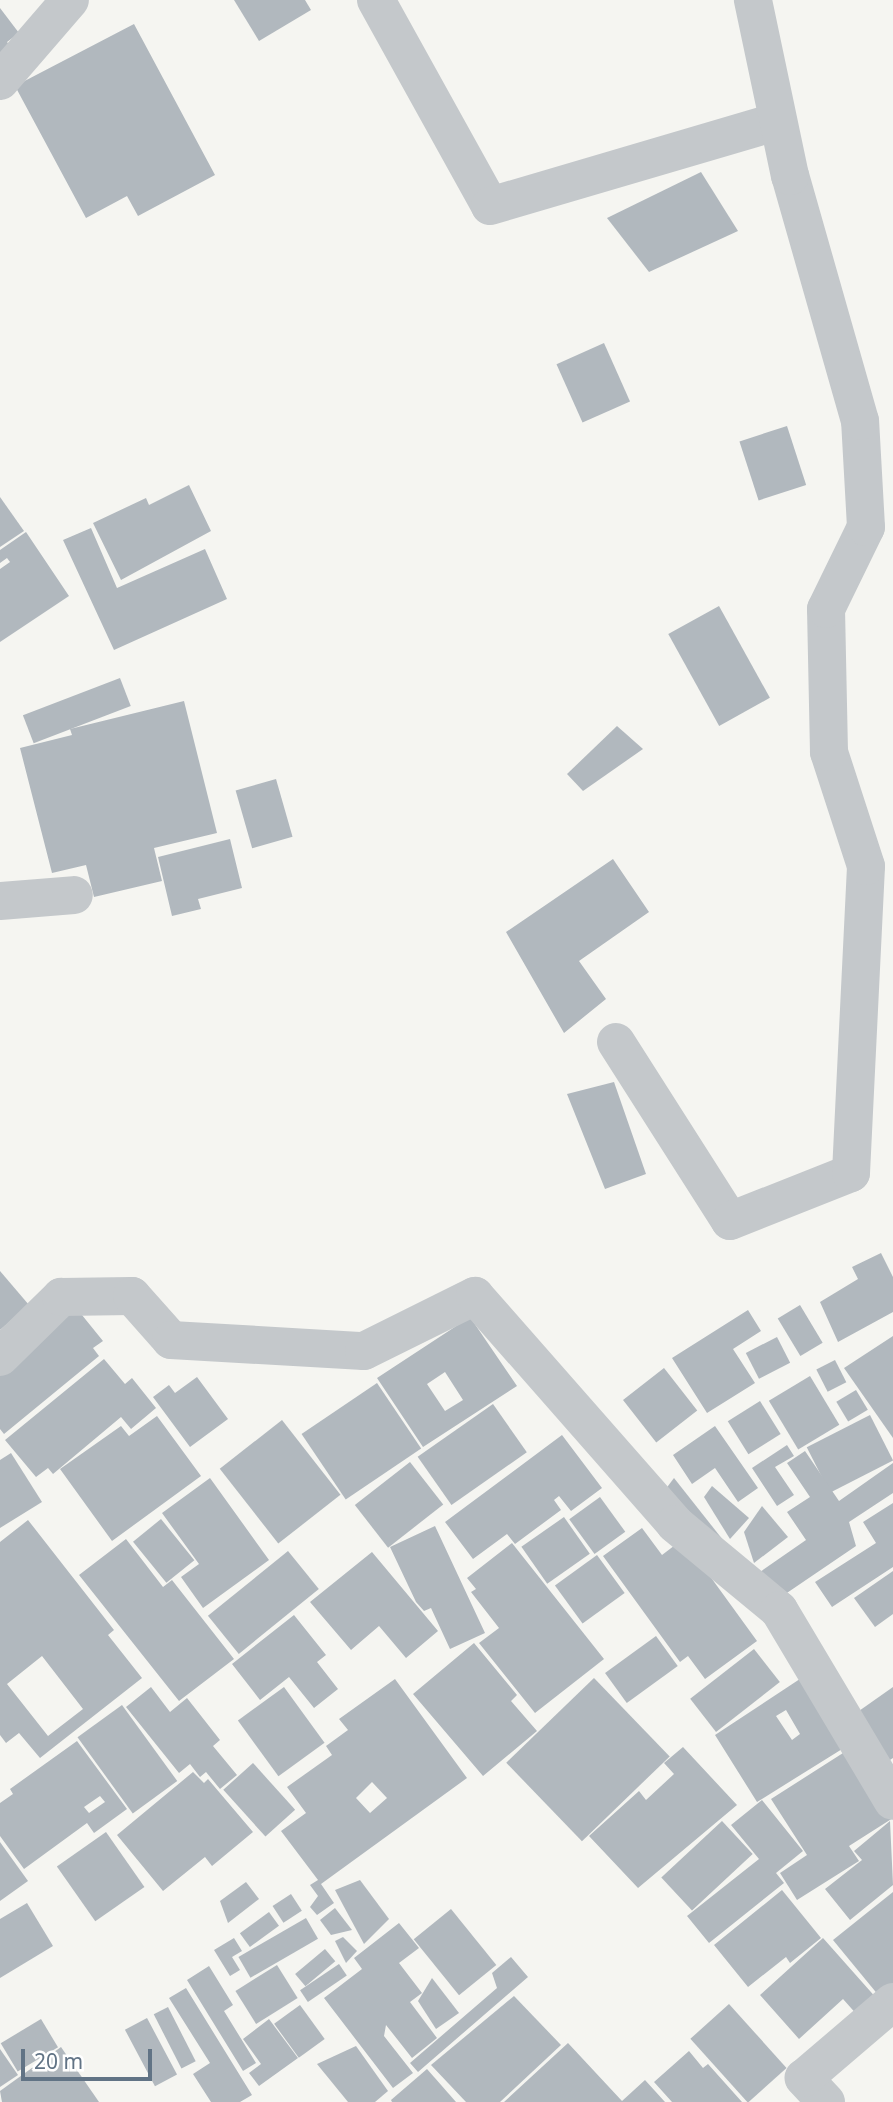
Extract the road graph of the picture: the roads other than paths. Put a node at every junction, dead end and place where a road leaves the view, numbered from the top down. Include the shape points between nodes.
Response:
1 (70, 0) edge
2 (376, 0) edge
3 (753, 0) edge
4 (0, 81) edge
5 (778, 121) junction
6 (879, 500) edge
7 (74, 895) dead end
8 (0, 901) edge
9 (616, 1042) dead end
10 (0, 1357) edge
11 (893, 1801) edge
12 (893, 2002) edge
13 (826, 2102) edge

1 - 4 street
2 - 5 street via 490,206
3 - 5 street
5 - 6 street
6 - 9 street via 826,609 829,752 866,866 851,1173 730,1221
7 - 8 street
10 - 11 street via 61,1297 132,1296 171,1339 364,1351 475,1296 675,1524 779,1610
12 - 13 street via 804,2077

